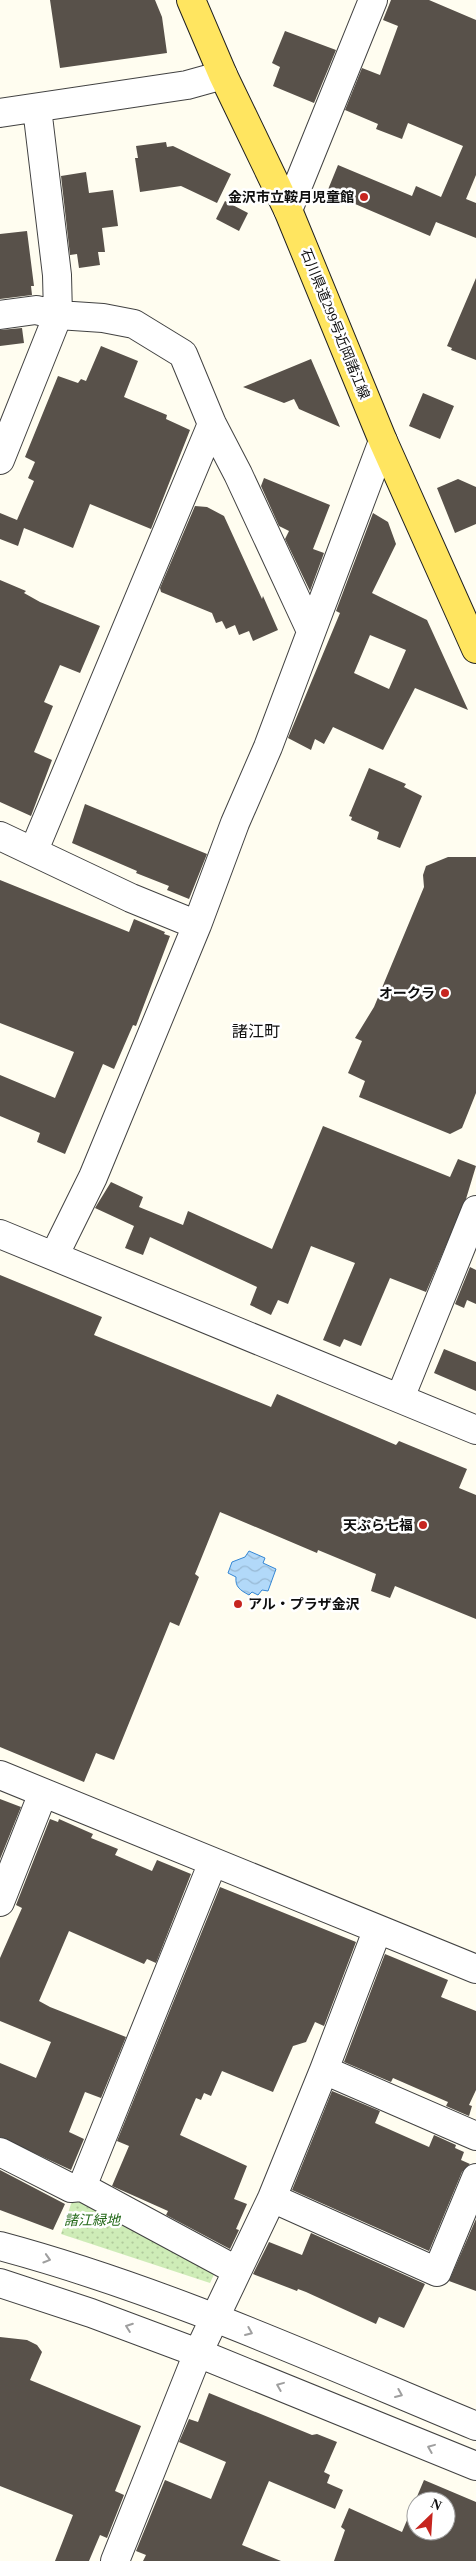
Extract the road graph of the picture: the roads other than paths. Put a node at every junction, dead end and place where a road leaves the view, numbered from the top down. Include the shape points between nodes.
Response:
1 (191, 0) edge
2 (373, 0) edge
3 (223, 75) junction
4 (37, 108) junction
5 (0, 113) edge
6 (288, 210) junction
7 (0, 315) edge
8 (58, 315) junction
9 (212, 424) junction
10 (383, 441) junction
11 (0, 460) edge
12 (311, 631) junction
13 (476, 649) edge
14 (0, 836) edge
15 (34, 850) junction
16 (198, 925) junction
17 (476, 1210) edge
18 (0, 1234) edge
19 (54, 1256) junction
20 (400, 1398) junction
21 (476, 1430) edge
22 (0, 1775) edge
23 (43, 1793) junction
24 (213, 1862) junction
25 (0, 1902) edge
26 (377, 1931) junction
27 (476, 1969) edge
28 (324, 2070) junction
29 (476, 2136) edge
30 (0, 2152) edge
31 (476, 2178) edge
32 (82, 2187) junction
33 (272, 2198) junction
34 (0, 2246) edge
35 (236, 2270) junction
36 (0, 2284) edge
37 (216, 2318) junction
38 (198, 2353) junction
39 (476, 2426) edge
40 (476, 2466) edge
41 (116, 2561) edge

1 - 3 main road, 石川県道299号近岡諸江線
2 - 6 street
3 - 4 street via 187,85
3 - 6 main road, 石川県道299号近岡諸江線
4 - 5 street
4 - 8 street via 57,275
6 - 10 main road, 石川県道299号近岡諸江線
7 - 8 street via 36,310
8 - 9 street via 134,324 183,354
8 - 11 street
9 - 12 street
9 - 15 street
10 - 12 street
10 - 13 main road, 石川県道299号近岡諸江線
12 - 16 street
14 - 15 street
15 - 16 street via 132,898
16 - 19 street via 93,1177
17 - 20 street
18 - 19 street
19 - 20 street
20 - 21 street
22 - 23 street
23 - 24 street
23 - 25 street
24 - 26 street
24 - 32 street
26 - 27 street
26 - 28 street
28 - 29 street
28 - 33 street
30 - 32 street via 71,2188
31 - 33 street via 437,2272
32 - 35 street
33 - 35 street
34 -> 37 street via 122,2284
35 - 37 street
38 -> 36 street via 91,2313
37 - 38 street
37 -> 39 street
40 -> 38 street
38 - 41 street

